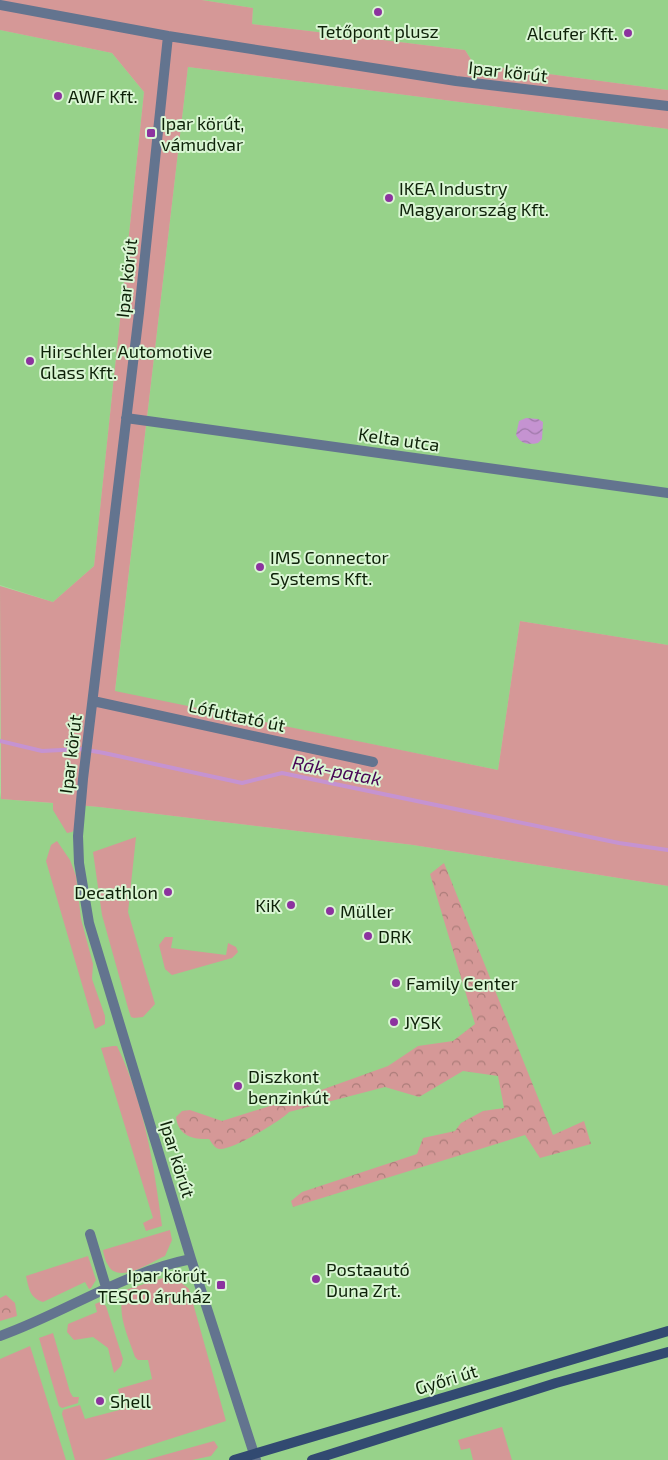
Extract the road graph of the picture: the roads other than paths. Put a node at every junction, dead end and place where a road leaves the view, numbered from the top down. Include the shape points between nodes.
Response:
1 (0, 5) edge
2 (168, 36) junction
3 (668, 106) edge
4 (126, 418) junction
5 (668, 493) edge
6 (93, 701) junction
7 (373, 762) dead end
8 (90, 1234) dead end
9 (191, 1258) junction
10 (106, 1287) junction
11 (668, 1331) edge
12 (0, 1336) edge
13 (668, 1352) edge
14 (255, 1457) edge
15 (234, 1460) edge
16 (312, 1460) edge

1 - 2 street, Ipar körút
2 - 3 street, Ipar körút via 456,81
2 - 4 street, Ipar körút
4 - 5 street, Kelta utca
4 - 6 street, Ipar körút
6 - 7 street, Lófuttató út
6 - 9 street, Ipar körút via 78,836 79,863 90,923
8 - 10 street
9 - 10 street
9 - 14 street, Ipar körút
10 - 12 street via 28,1326
11 - 14 main road, Győri út
13 - 16 main road via 556,1383
14 - 15 main road, Győri út

